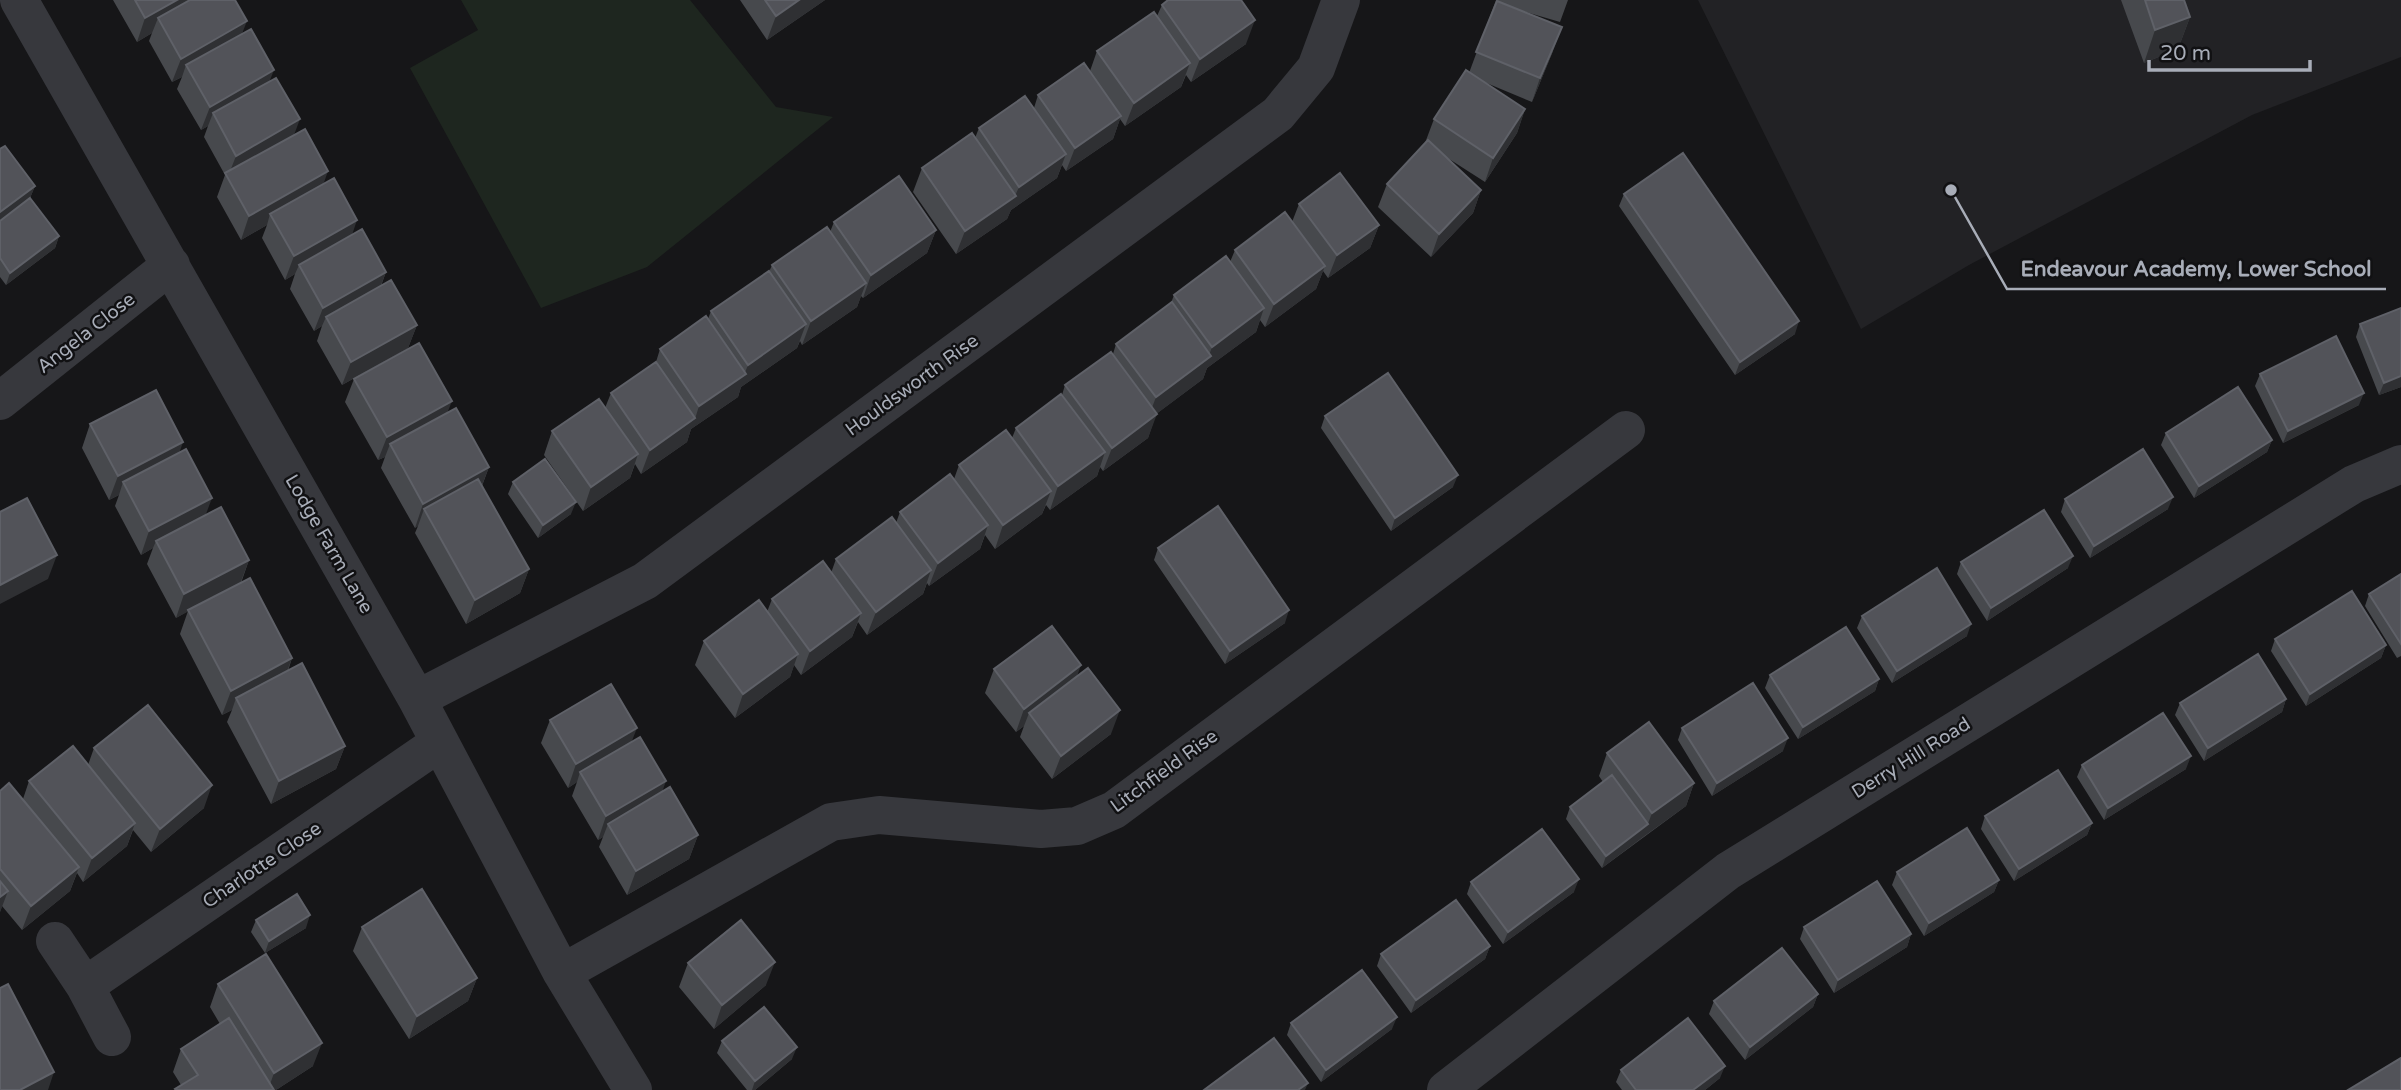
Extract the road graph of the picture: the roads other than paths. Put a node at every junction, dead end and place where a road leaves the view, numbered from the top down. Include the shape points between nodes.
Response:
1 (19, 0) edge
2 (1341, 0) edge
3 (171, 265) junction
4 (0, 401) edge
5 (1626, 430) dead end
6 (2401, 464) edge
7 (417, 699) junction
8 (439, 743) junction
9 (55, 941) dead end
10 (562, 972) junction
11 (85, 986) junction
12 (112, 1037) dead end
13 (633, 1090) edge
14 (1447, 1090) edge

1 - 3 street, Lodge Farm Lane
2 - 7 street, Houldsworth Rise via 1316,68 1278,114 645,581
3 - 4 street, Angela Close
3 - 7 street, Lodge Farm Lane
5 - 10 street, Litchfield Rise via 1114,810 1077,826 1041,829 879,815 831,822
6 - 14 street, Derry Hill Road via 2354,484 1728,871
7 - 8 street, Lodge Farm Lane
8 - 10 street, Lodge Farm Lane
8 - 11 street, Charlotte Close
9 - 11 street
10 - 13 street, Lodge Farm Lane
11 - 12 street

